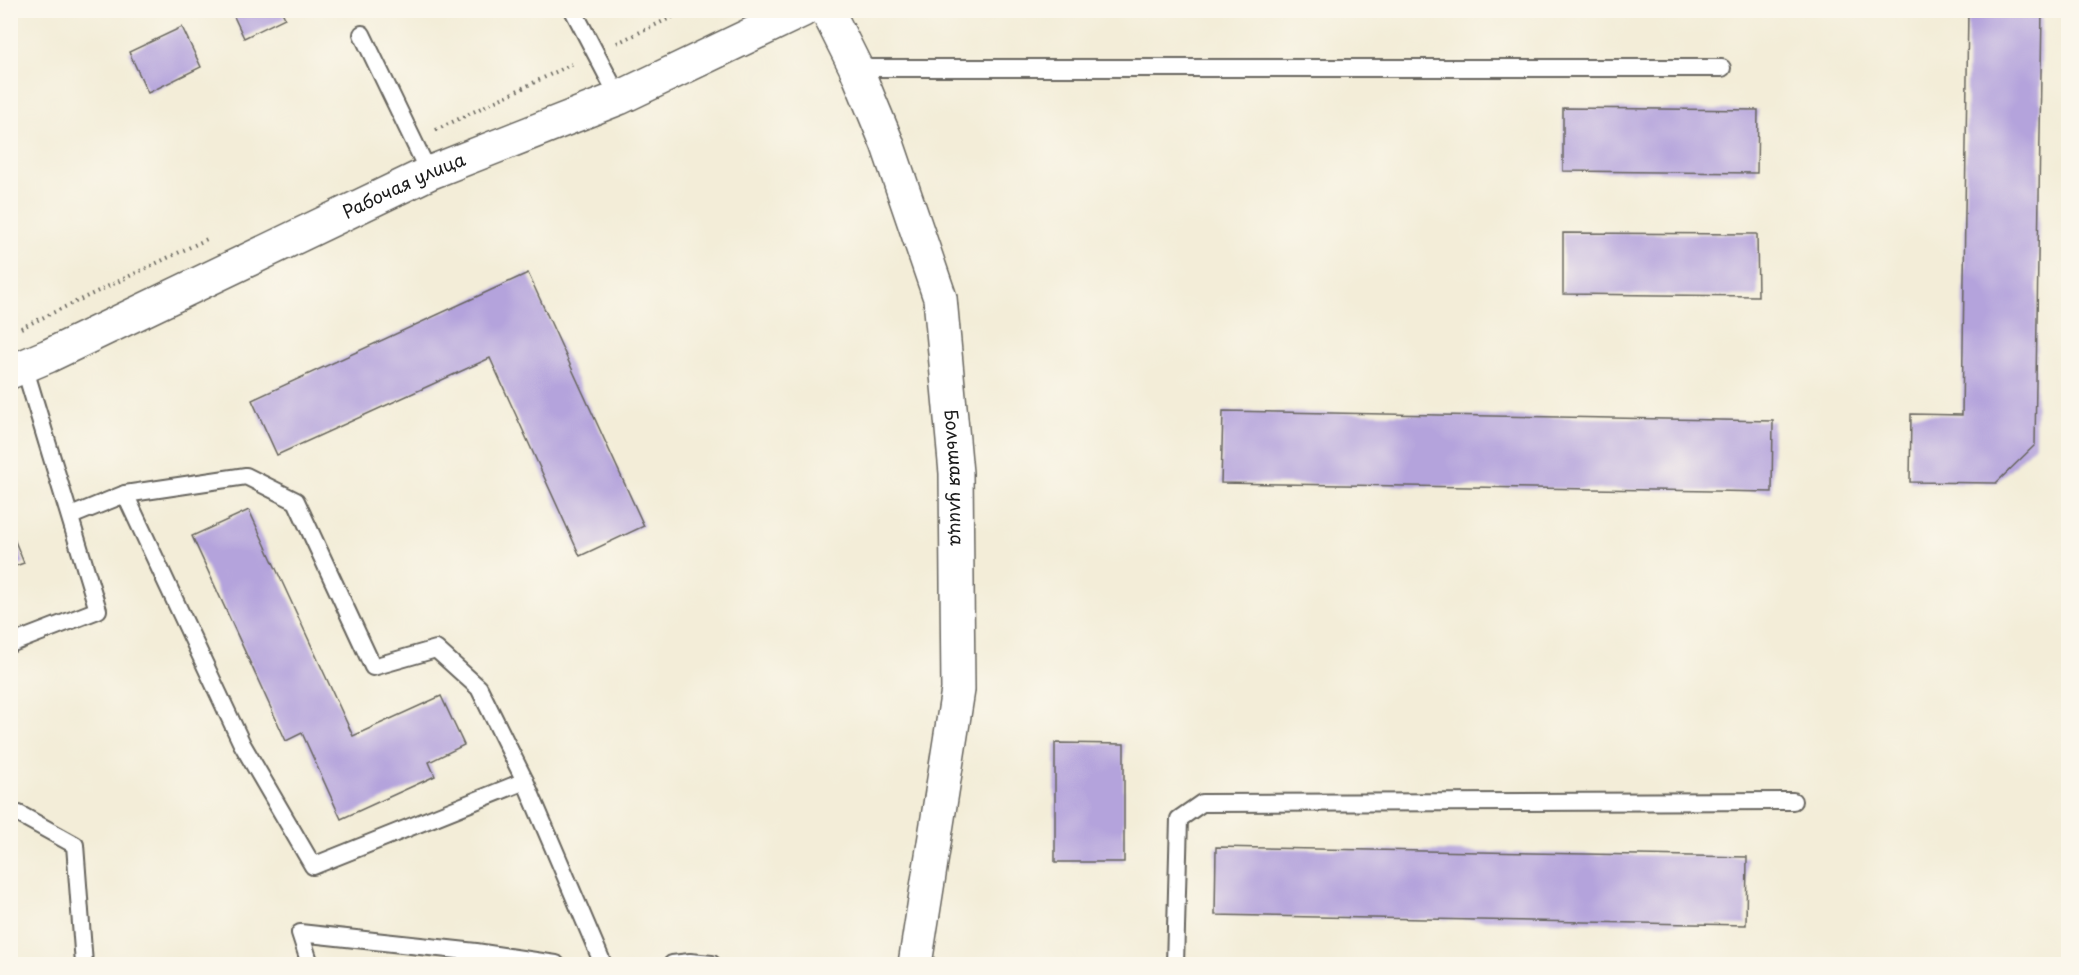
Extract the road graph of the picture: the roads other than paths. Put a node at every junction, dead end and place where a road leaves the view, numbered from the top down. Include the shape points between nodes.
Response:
1 (573, 10) edge
2 (803, 10) edge
3 (827, 10) edge
4 (362, 34) dead end
5 (856, 68) junction
6 (1722, 68) dead end
7 (619, 98) junction
8 (429, 173) junction
9 (17, 369) edge
10 (125, 494) junction
11 (70, 516) junction
12 (10, 644) edge
13 (525, 781) junction
14 (1793, 801) dead end
15 (10, 816) edge
16 (690, 963) edge
17 (84, 964) edge
18 (310, 964) edge
19 (556, 964) edge
20 (603, 964) edge
21 (672, 964) edge
22 (712, 964) edge
23 (915, 964) edge
24 (1175, 964) edge

1 - 7 lane
2 - 7 street, Рабочая улица
3 - 5 street, Большая улица
4 - 8 lane
5 - 6 lane
5 - 23 street, Большая улица via 887,143 940,298 956,472 958,690
7 - 8 street, Рабочая улица
8 - 9 street, Рабочая улица
9 - 11 lane
10 - 11 lane
10 - 13 lane via 246,476 296,501 373,667 436,650 479,688
10 - 13 lane via 242,744 313,866
11 - 12 lane via 98,610
13 - 20 lane
14 - 24 lane via 1202,803 1179,819
15 - 17 lane via 19,814 75,845
16 - 21 lane
16 - 22 lane
18 - 19 lane via 300,933

